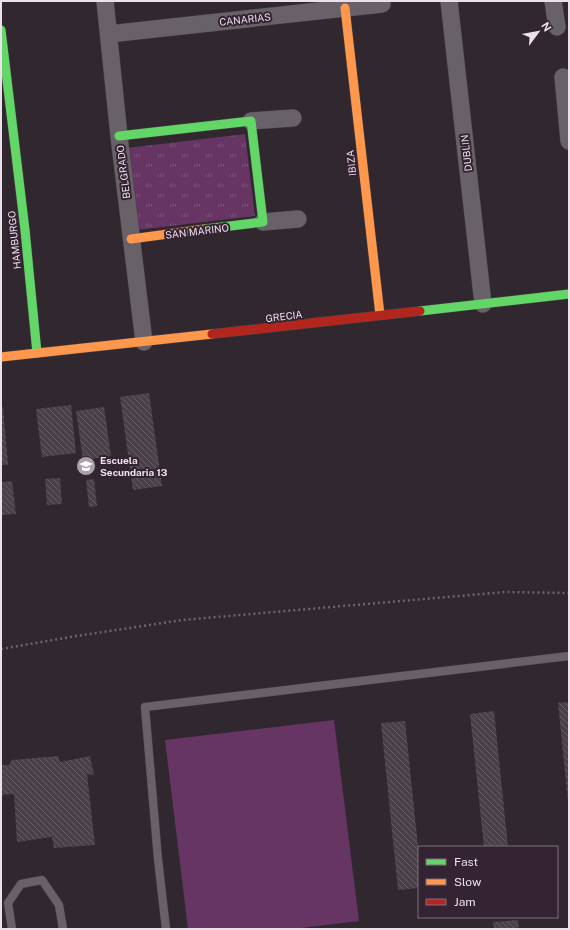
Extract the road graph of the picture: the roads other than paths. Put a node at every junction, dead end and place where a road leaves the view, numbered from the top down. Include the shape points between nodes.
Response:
1 (105, 1) edge
2 (449, 1) edge
3 (554, 1) edge
4 (382, 4) dead end
5 (345, 8) junction
6 (556, 28) dead end
7 (1, 30) edge
8 (109, 34) junction
9 (2, 43) edge
10 (563, 77) dead end
11 (293, 118) dead end
12 (251, 121) junction
13 (119, 136) junction
14 (569, 141) edge
15 (298, 219) dead end
16 (263, 222) junction
17 (131, 239) junction
18 (569, 294) edge
19 (483, 304) junction
20 (380, 316) junction
21 (144, 342) junction
22 (37, 353) junction
23 (1, 357) edge
24 (569, 656) edge
25 (12, 929) edge
26 (63, 929) edge
27 (166, 929) edge

1 - 8 street, BELGRADO
2 - 19 street, DUBLIN
3 - 6 street
4 - 5 street, CANARIAS
5 - 8 street, CANARIAS
5 - 20 street, IBIZA
7 - 9 street, HAMBURGO
8 - 13 street, BELGRADO
9 - 22 street, HAMBURGO
10 - 14 street
11 - 12 street
12 - 13 street
12 - 16 street
13 - 17 street, BELGRADO
15 - 16 street, SAN MARINO
16 - 17 street, SAN MARINO
17 - 21 street, BELGRADO
18 - 19 street, GRECIA
19 - 20 street, GRECIA
20 - 21 street, GRECIA
21 - 22 street, GRECIA
22 - 23 street, GRECIA
24 - 27 lane via 145,707
25 - 26 lane via 8,903 21,884 42,880 59,905

